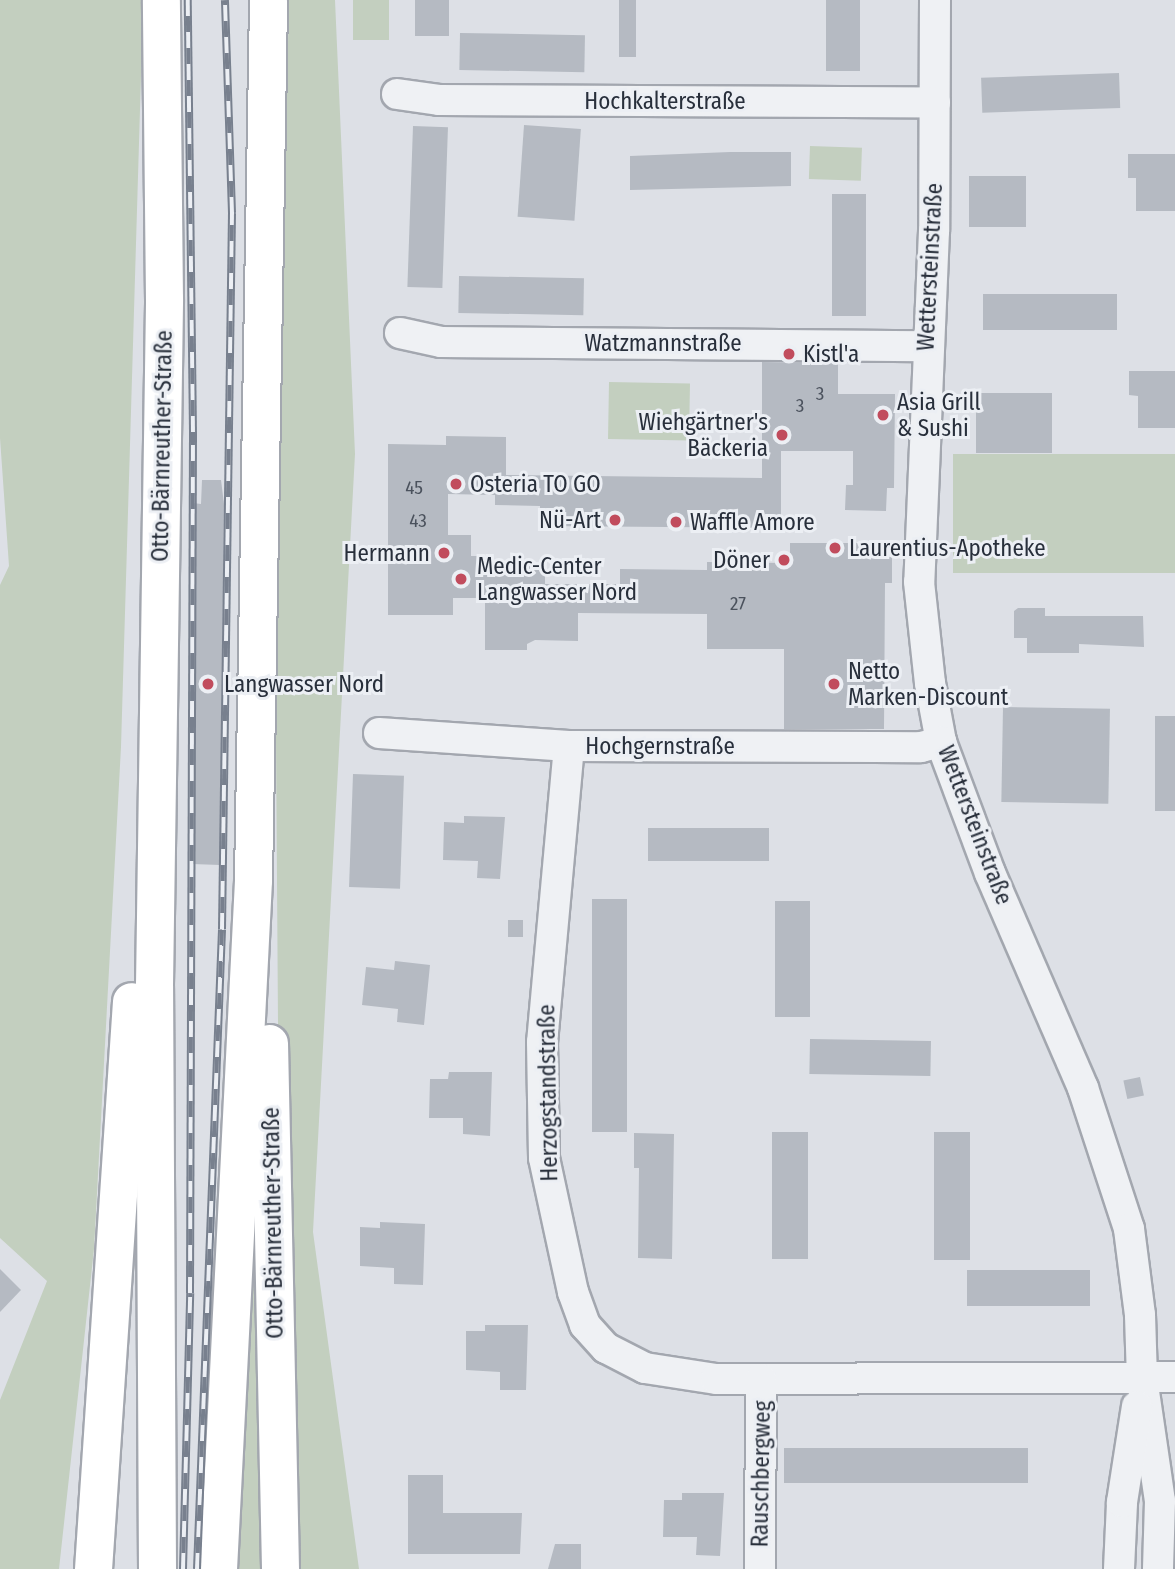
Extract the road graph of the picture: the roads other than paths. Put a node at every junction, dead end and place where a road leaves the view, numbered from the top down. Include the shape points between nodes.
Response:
1 (161, 0) edge
2 (268, 0) edge
3 (935, 0) edge
4 (397, 94) dead end
5 (935, 103) junction
6 (400, 333) dead end
7 (927, 346) junction
8 (379, 733) dead end
9 (942, 743) junction
10 (569, 746) junction
11 (253, 880) junction
12 (155, 891) junction
13 (1175, 1377) edge
14 (1142, 1378) junction
15 (761, 1379) junction
16 (93, 1522) junction
17 (79, 1569) edge
18 (93, 1569) edge
19 (157, 1569) edge
20 (218, 1569) edge
21 (280, 1569) edge
22 (760, 1569) edge
23 (1119, 1569) edge
24 (1158, 1569) edge

1 - 12 main road, Otto-Bärnreuther-Straße via 164,299
2 - 11 main road, Otto-Bärnreuther-Straße
3 - 5 street, Wettersteinstraße
4 - 5 street, Hochkalterstraße via 439,100
5 - 7 street, Wettersteinstraße
6 - 7 street, Watzmannstraße via 441,342
7 - 9 street, Wettersteinstraße via 919,582
8 - 10 street, Hochgernstraße
9 - 10 street, Hochgernstraße via 921,747
9 - 14 street, Wettersteinstraße via 1109,1160 1134,1261
10 - 15 street, Herzogstandstraße via 542,1042 544,1158 573,1292 585,1325 622,1359 645,1368 716,1379
11 - 20 main road, Otto-Bärnreuther-Straße
11 - 21 main road, Otto-Bärnreuther-Straße via 267,931
12 - 16 main road, Otto-Bärnreuther-Straße via 134,953
12 - 19 main road, Otto-Bärnreuther-Straße
13 - 14 street, Herzogstandstraße
14 - 15 street, Herzogstandstraße
14 - 23 street, Wettersteinstraße via 1122,1502
14 - 24 street, Wettersteinstraße via 1160,1502
15 - 22 street, Rauschbergweg
16 - 17 main road, Otto-Bärnreuther-Straße
16 - 18 main road, Otto-Bärnreuther-Straße

